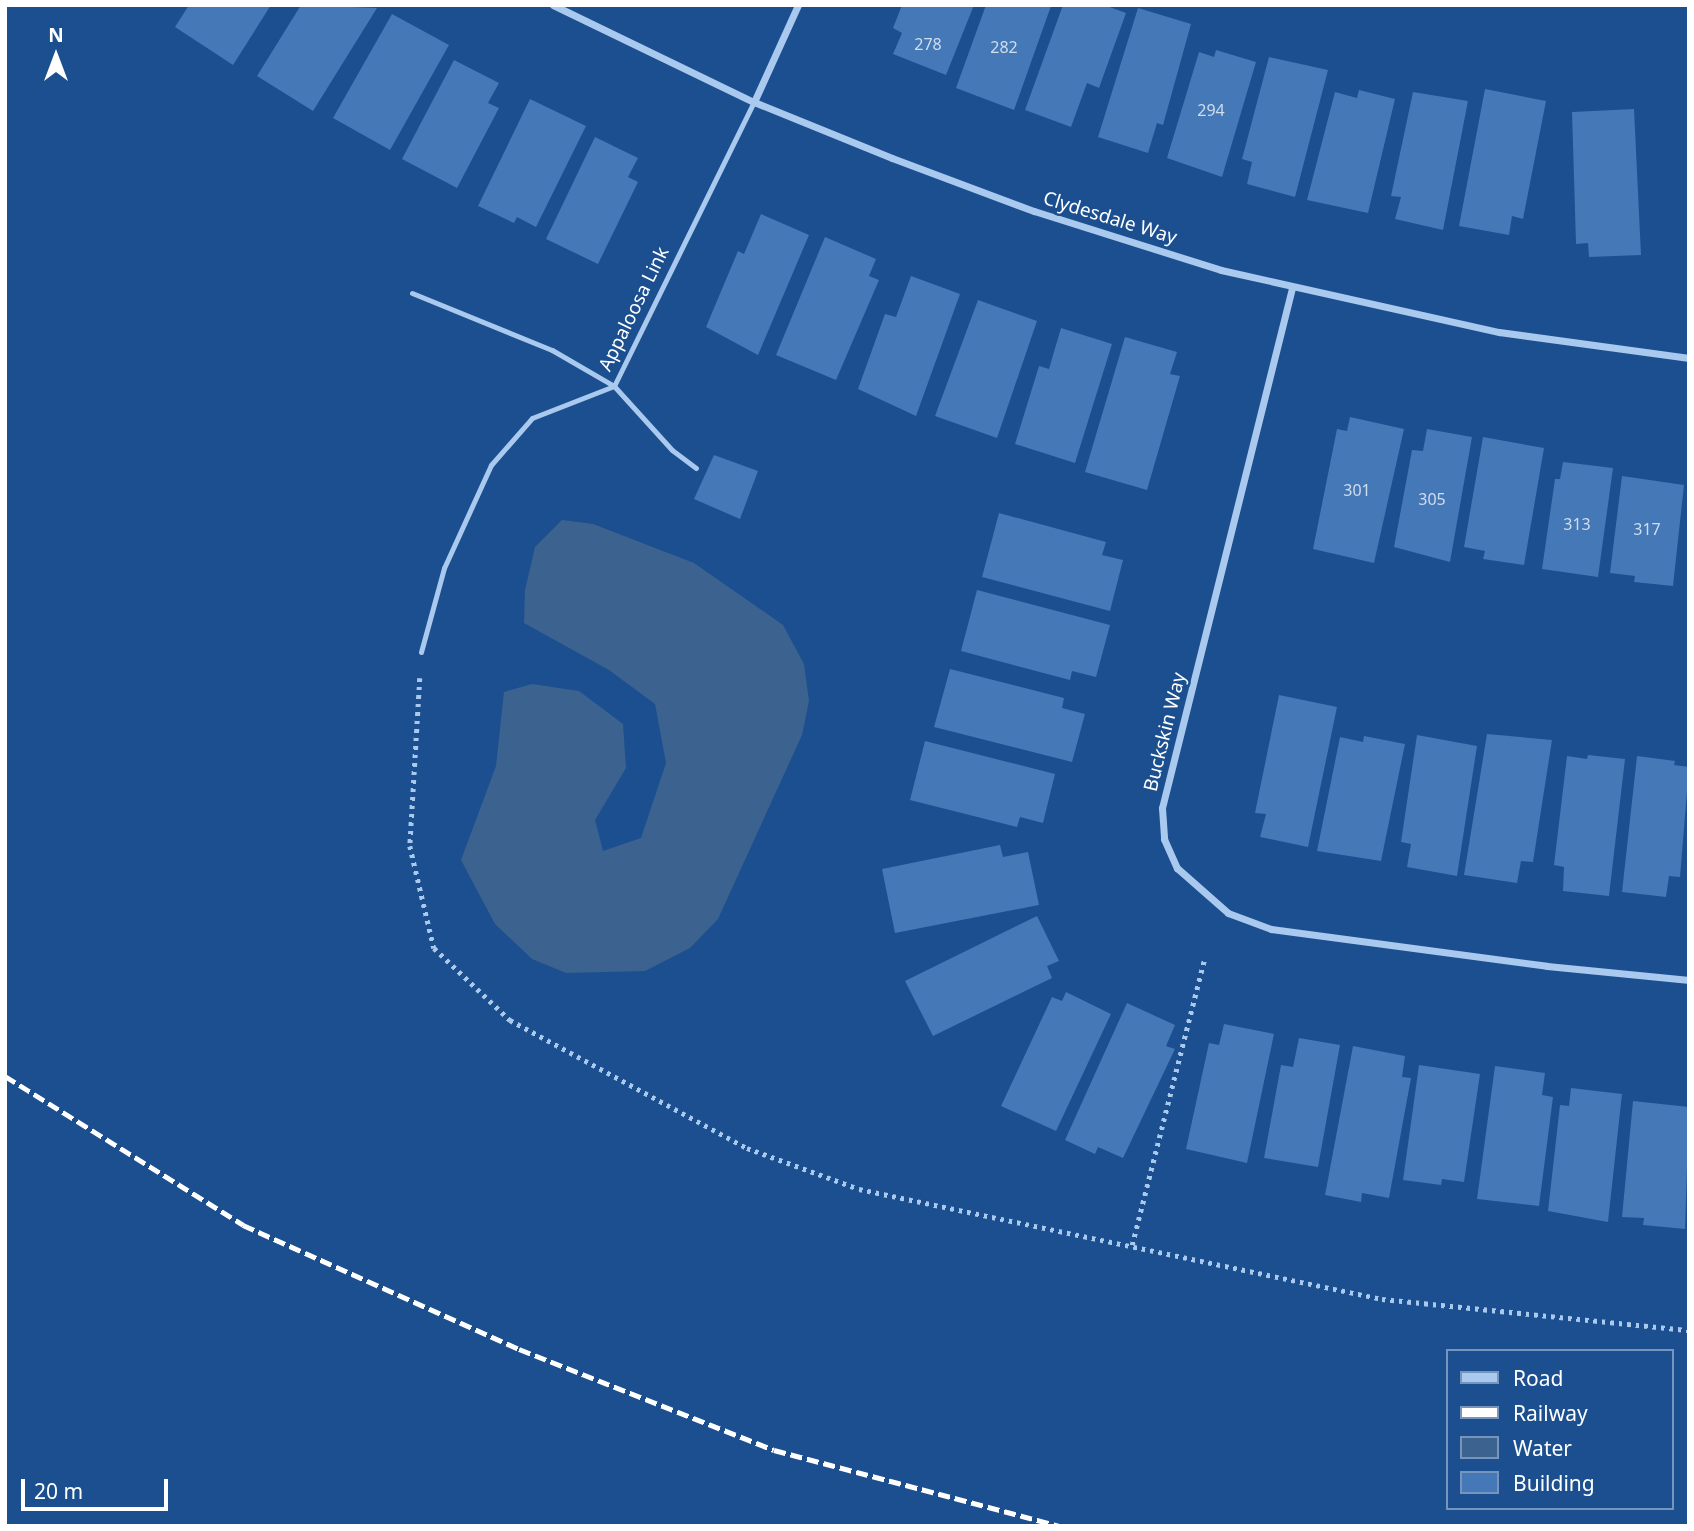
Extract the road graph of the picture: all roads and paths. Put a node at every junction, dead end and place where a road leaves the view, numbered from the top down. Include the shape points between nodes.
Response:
1 (553, 5) edge
2 (798, 5) edge
3 (754, 102) junction
4 (1292, 288) junction
5 (412, 293) dead end
6 (1689, 358) edge
7 (614, 386) junction
8 (696, 468) dead end
9 (421, 652) joint
10 (1204, 961) dead end
11 (1689, 980) edge
12 (1132, 1245) junction
13 (1689, 1330) edge

1 - 3 street, Clydesdale Way
2 - 3 street, Appaloosa Link
3 - 4 street, Clydesdale Way via 1034,211
3 - 7 lane, Appaloosa Link
4 - 6 street, Clydesdale Way via 1499,332
4 - 11 street, Buckskin Way via 1162,808 1164,839 1177,868 1228,913 1271,929
5 - 7 lane via 552,350
7 - 8 lane via 673,450
7 - 9 lane, Appaloosa Link via 532,418 491,465 444,568
9 - 12 path via 410,846 434,948 510,1020 747,1148 859,1189
10 - 12 path
12 - 13 path via 1382,1299

